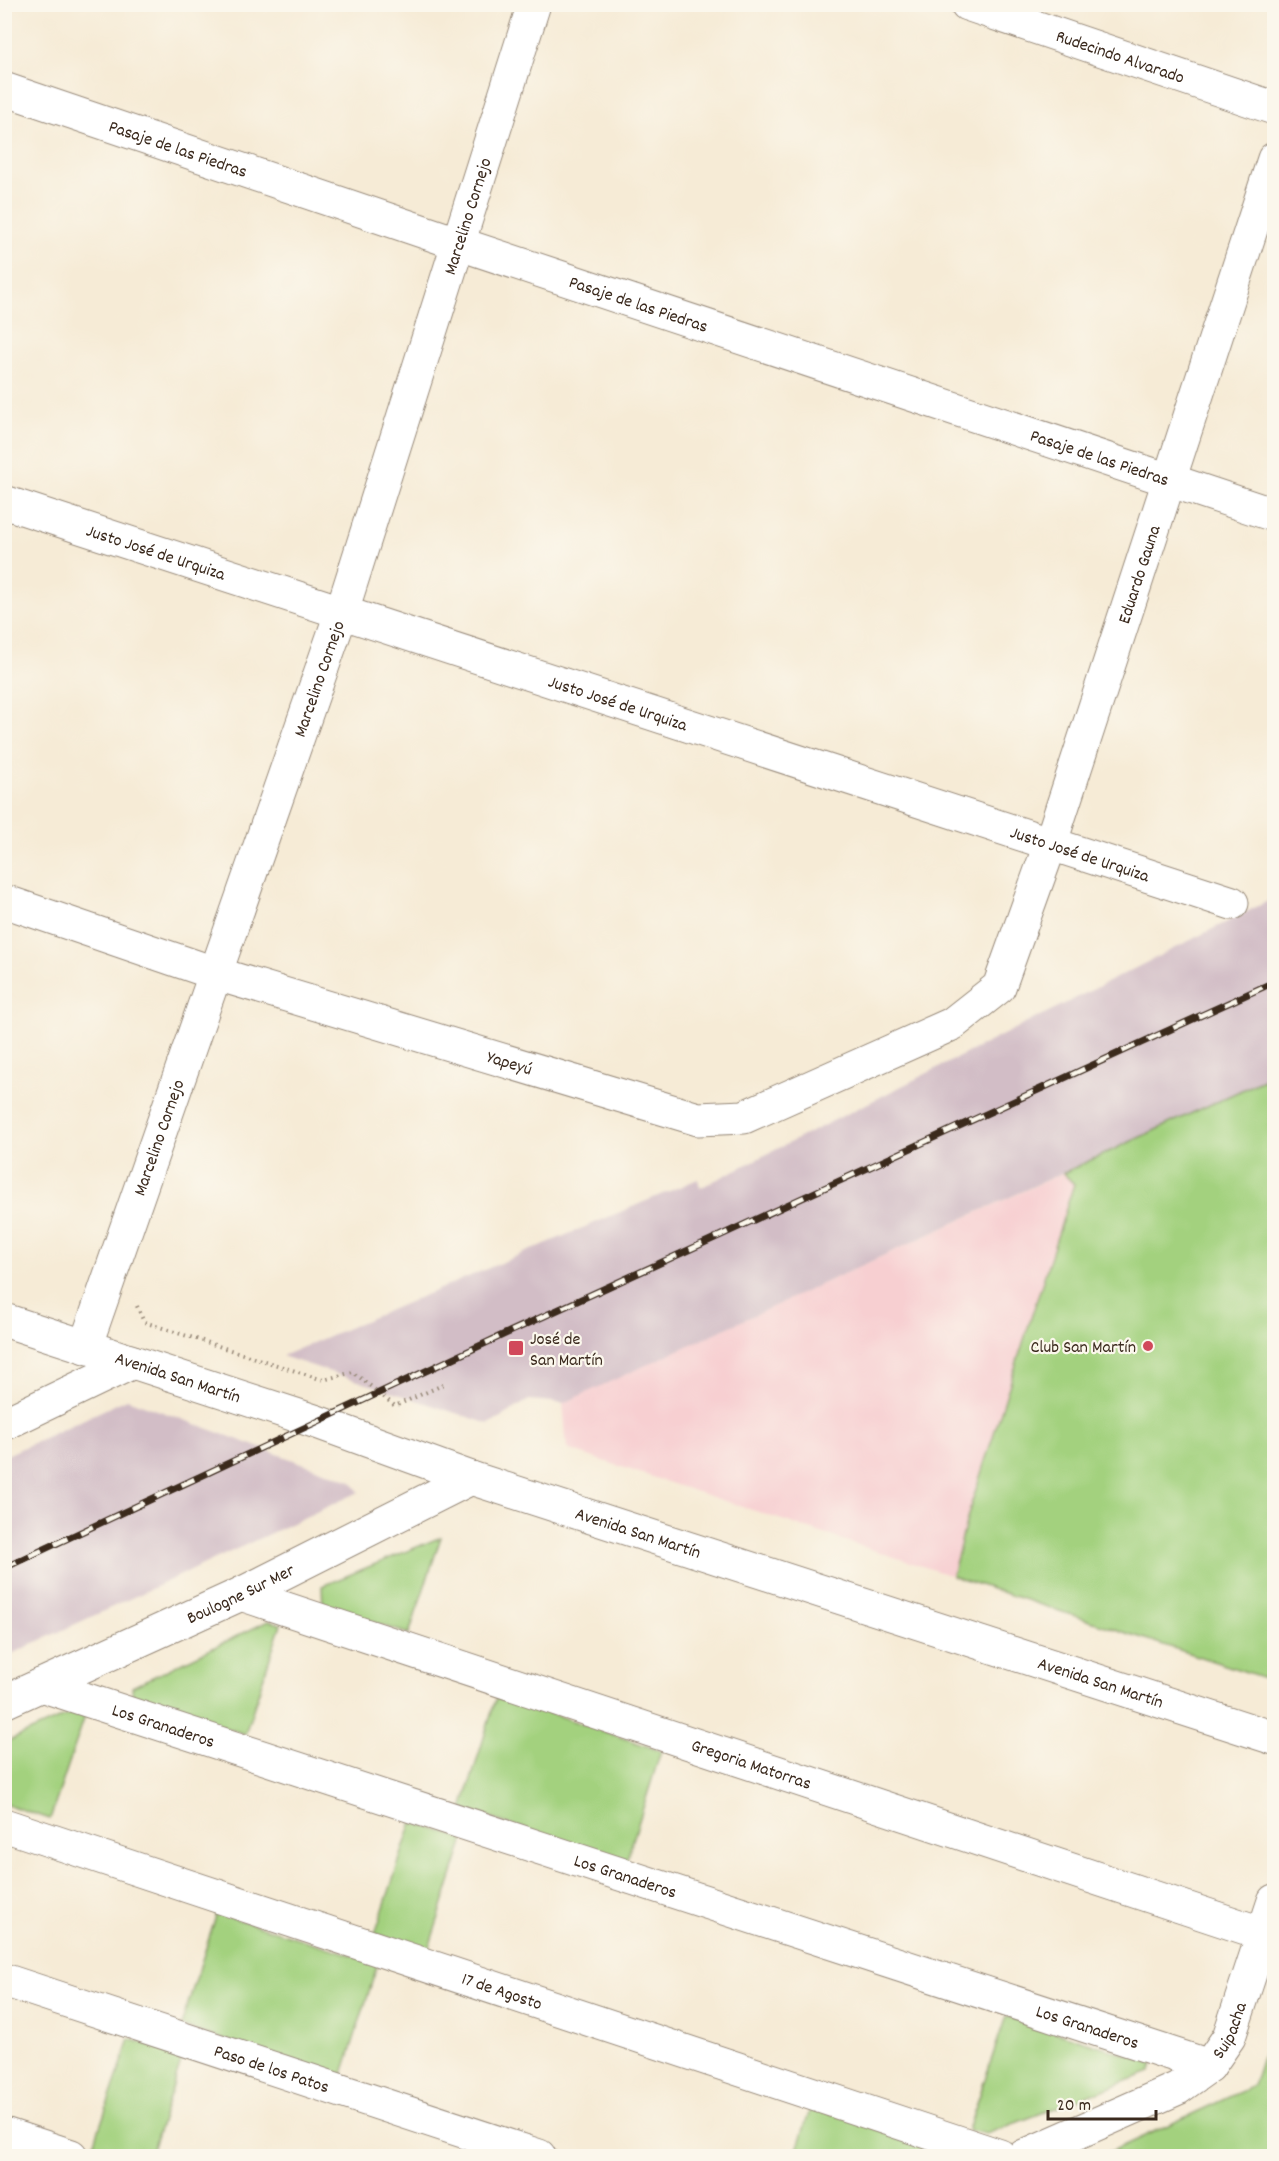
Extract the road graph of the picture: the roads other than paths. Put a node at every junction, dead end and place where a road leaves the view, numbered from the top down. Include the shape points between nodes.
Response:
1 (534, 4) edge
2 (967, 4) edge
3 (4, 89) edge
4 (1275, 108) edge
5 (1275, 159) edge
6 (457, 243) junction
7 (1168, 479) junction
8 (4, 502) edge
9 (1275, 515) edge
10 (342, 611) junction
11 (1050, 845) junction
12 (4, 901) edge
13 (1232, 903) dead end
14 (218, 974) junction
15 (999, 987) joint
16 (4, 1320) edge
17 (85, 1347) junction
18 (133, 1362) junction
19 (4, 1424) edge
20 (471, 1478) junction
21 (242, 1594) junction
22 (41, 1685) junction
23 (4, 1702) edge
24 (1275, 1738) edge
25 (4, 1825) edge
26 (1275, 1901) edge
27 (1264, 1934) junction
28 (4, 1980) edge
29 (1209, 2066) junction
30 (4, 2134) edge
31 (71, 2157) edge
32 (539, 2157) edge
33 (1000, 2157) edge
34 (1024, 2157) edge

1 - 6 street, Marcelino Cornejo
2 - 4 street, Rudecindo Alvarado
3 - 6 street, Pasaje de las Piedras
5 - 7 street, Eduardo Gauna
6 - 7 street, Pasaje de las Piedras
6 - 10 street, Marcelino Cornejo
7 - 9 street, Pasaje de las Piedras
7 - 11 street, Eduardo Gauna
8 - 10 street, Justo José de Urquiza
10 - 11 street, Justo José de Urquiza
10 - 14 street, Marcelino Cornejo
11 - 13 street, Justo José de Urquiza
11 - 15 street, Eduardo Gauna
12 - 14 street, Yapeyú
14 - 15 street, Yapeyú via 698,1119 744,1117 952,1023
14 - 17 street, Marcelino Cornejo
16 - 17 street, Avenida San Martín
17 - 18 street, Avenida San Martín
18 - 19 street
18 - 20 street, Avenida San Martín
20 - 21 street, Boulogne Sur Mer
20 - 24 street, Avenida San Martín
21 - 22 street, Boulogne Sur Mer
21 - 27 street, Gregoria Matorras
22 - 23 street, Boulogne Sur Mer
22 - 29 street, Los Granaderos
25 - 33 street, 17 de Agosto
26 - 27 street, Suipacha
27 - 29 street, Suipacha via 1229,2037
28 - 32 street, Paso de los Patos
29 - 34 street, Suipacha via 1178,2088
30 - 31 street

